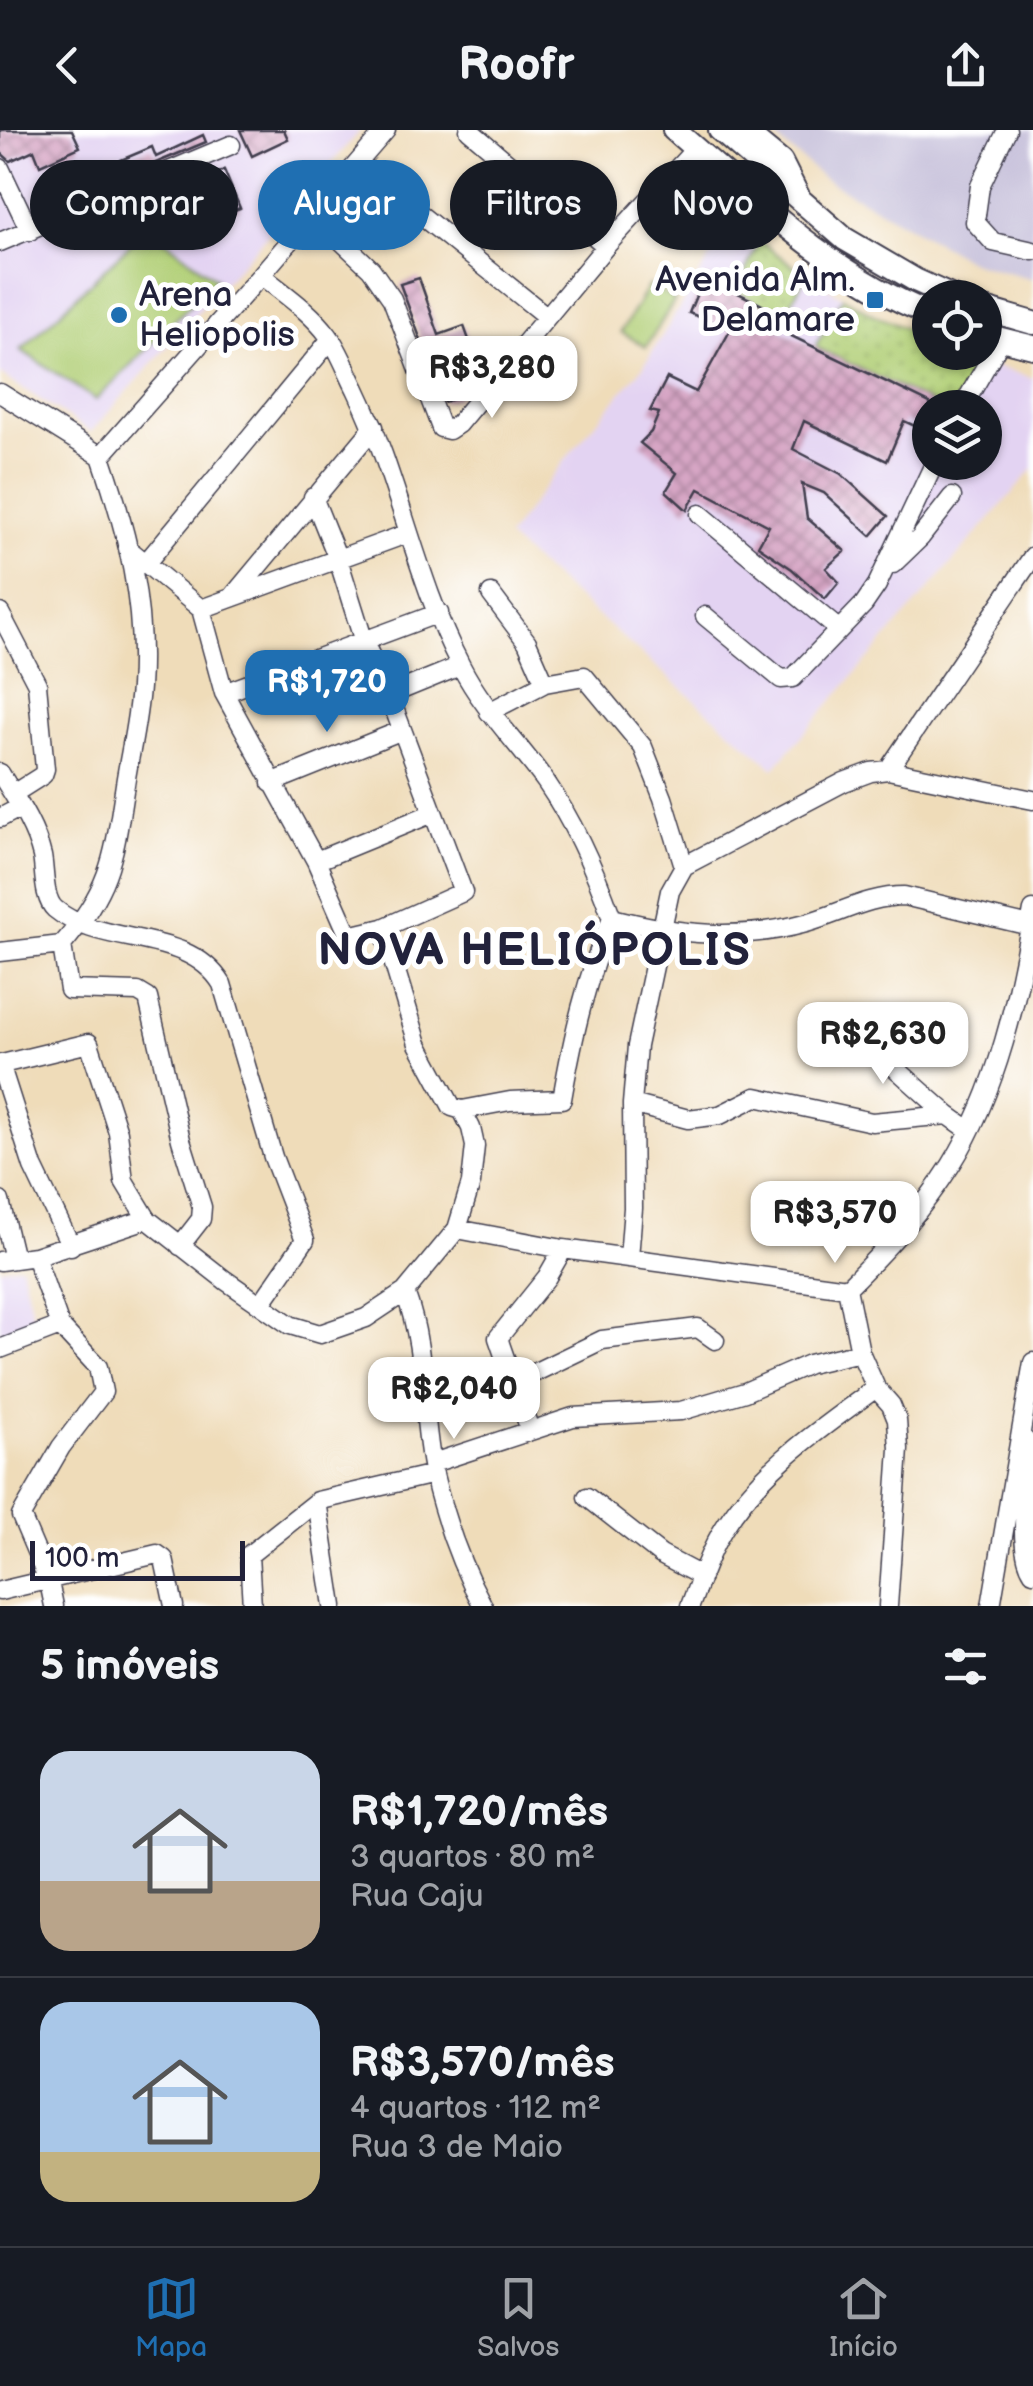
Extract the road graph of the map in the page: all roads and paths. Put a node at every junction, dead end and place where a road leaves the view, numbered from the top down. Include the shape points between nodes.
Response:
1 (386, 130) edge
2 (469, 130) edge
3 (674, 130) edge
4 (722, 130) edge
5 (742, 130) edge
6 (1006, 130) edge
7 (231, 145) dead end
8 (696, 148) junction
9 (196, 160) edge
10 (360, 160) edge
11 (504, 160) edge
12 (0, 168) edge
13 (801, 204) junction
14 (430, 223) edge
15 (30, 231) joint
16 (617, 234) edge
17 (0, 242) edge
18 (281, 250) edge
19 (350, 250) edge
20 (603, 250) edge
21 (1033, 251) edge
22 (260, 275) junction
23 (919, 280) edge
24 (912, 305) edge
25 (546, 316) junction
26 (1002, 321) edge
27 (331, 339) junction
28 (1002, 339) edge
29 (1032, 342) edge
30 (982, 370) joint
31 (971, 390) edge
32 (979, 390) edge
33 (0, 393) edge
34 (374, 427) junction
35 (101, 456) junction
36 (929, 480) edge
37 (314, 497) junction
38 (952, 497) dead end
39 (700, 514) dead end
40 (409, 533) junction
41 (912, 533) junction
42 (1033, 556) edge
43 (139, 557) junction
44 (338, 559) junction
45 (491, 594) dead end
46 (234, 595) junction
47 (201, 610) junction
48 (0, 612) edge
49 (439, 613) junction
50 (705, 616) dead end
51 (838, 629) junction
52 (364, 642) junction
53 (460, 666) junction
54 (545, 683) junction
55 (224, 693) junction
56 (389, 695) junction
57 (490, 712) junction
58 (400, 730) junction
59 (888, 770) junction
60 (0, 772) edge
61 (271, 782) junction
62 (17, 800) junction
63 (1033, 800) edge
64 (433, 812) junction
65 (0, 818) edge
66 (316, 861) junction
67 (684, 866) junction
68 (612, 918) junction
69 (1032, 918) edge
70 (80, 924) junction
71 (383, 928) junction
72 (660, 930) junction
73 (62, 945) junction
74 (0, 952) edge
75 (848, 1025) dead end
76 (1, 1064) edge
77 (632, 1104) junction
78 (457, 1108) junction
79 (948, 1115) junction
80 (969, 1130) junction
81 (0, 1201) edge
82 (148, 1219) junction
83 (456, 1229) junction
84 (71, 1246) junction
85 (180, 1246) junction
86 (563, 1249) junction
87 (35, 1256) junction
88 (630, 1258) junction
89 (7, 1260) edge
90 (846, 1288) junction
91 (405, 1292) junction
92 (261, 1304) junction
93 (60, 1326) junction
94 (715, 1340) dead end
95 (0, 1349) edge
96 (860, 1352) junction
97 (1033, 1362) edge
98 (515, 1382) junction
99 (876, 1388) junction
100 (1022, 1426) junction
101 (530, 1430) junction
102 (433, 1468) junction
103 (587, 1497) dead end
104 (316, 1500) junction
105 (1033, 1572) edge
106 (701, 1576) junction
107 (49, 1582) junction
108 (0, 1591) edge
109 (54, 1606) edge
110 (174, 1606) edge
111 (252, 1606) edge
112 (333, 1606) edge
113 (483, 1606) edge
114 (690, 1606) edge
115 (888, 1606) edge
116 (991, 1606) edge

1 - 10 street
2 - 11 street
3 - 8 main road
4 - 8 main road
4 - 13 main road
5 - 13 main road via 781,162
6 - 21 street via 980,186 975,222 993,242
7 - 9 street
8 - 16 street
8 - 24 main road via 831,259
12 - 15 street
13 - 23 main road via 874,258
14 - 25 street
15 - 17 street
18 - 22 street
19 - 25 street via 392,299 446,430 458,424
20 - 25 street
22 - 27 street
22 - 35 street
26 - 29 main road
27 - 34 street
27 - 43 street
28 - 29 main road
30 - 31 street
30 - 32 street
33 - 35 street
34 - 37 street
34 - 40 street
35 - 43 street
36 - 41 street
37 - 44 street
37 - 46 street
38 - 41 street
39 - 51 street
40 - 44 street
40 - 49 street
41 - 51 street via 864,604
42 - 59 street
43 - 47 street
43 - 70 street via 136,718 114,855
44 - 46 street
44 - 52 street
45 - 54 street via 527,642
46 - 47 street
47 - 55 street
48 - 62 street via 37,684 45,769
49 - 52 street
49 - 53 street
50 - 51 street via 787,680
52 - 55 street
52 - 56 street
53 - 56 street
53 - 57 street
54 - 57 street
54 - 67 street via 584,676 629,726 652,766
55 - 61 street
56 - 58 street
57 - 68 street via 571,822
58 - 61 street
58 - 64 street
59 - 63 street
59 - 67 street via 858,775
60 - 62 street
61 - 66 street
62 - 65 street
62 - 70 street via 42,854 51,904
64 - 66 street
64 - 71 street via 463,892
66 - 71 street via 350,936
67 - 72 street
68 - 72 street
68 - 78 street via 581,1002 562,1099
69 - 72 street via 888,896 779,930 705,936
69 - 80 street via 994,1071
70 - 73 street
70 - 92 street via 182,951 214,970 222,984 305,1240
71 - 78 street via 418,1044
72 - 77 street
73 - 74 street
73 - 85 street via 69,990 148,998 200,1201 201,1219
75 - 79 street
76 - 82 street via 89,1042 118,1132 124,1180
76 - 84 street via 33,1167
77 - 79 street via 688,1120 720,1115 756,1097 872,1122
77 - 88 street
78 - 83 street via 475,1146
79 - 80 street
80 - 90 street via 892,1244
81 - 89 street
82 - 84 street
82 - 85 street
83 - 86 street
83 - 91 street
84 - 87 street
85 - 92 street
86 - 88 street
86 - 98 street via 500,1333
87 - 89 street
87 - 93 street
88 - 90 street
90 - 96 street
91 - 92 street via 366,1318 320,1334 290,1325
91 - 102 street via 422,1351
93 - 95 street
93 - 107 street via 98,1366 103,1392 21,1516
94 - 98 street via 698,1328 620,1336
96 - 99 street
96 - 101 street via 681,1411 590,1414
97 - 100 street
98 - 101 street
99 - 106 street via 773,1468 724,1528
99 - 115 street via 898,1420
100 - 105 street via 1029,1466 1025,1550
100 - 116 street
101 - 102 street
102 - 104 street
102 - 113 street via 456,1547
103 - 106 street via 661,1555
104 - 111 street via 250,1555
104 - 112 street
106 - 114 street
107 - 108 street
107 - 109 street
107 - 110 street via 159,1554

